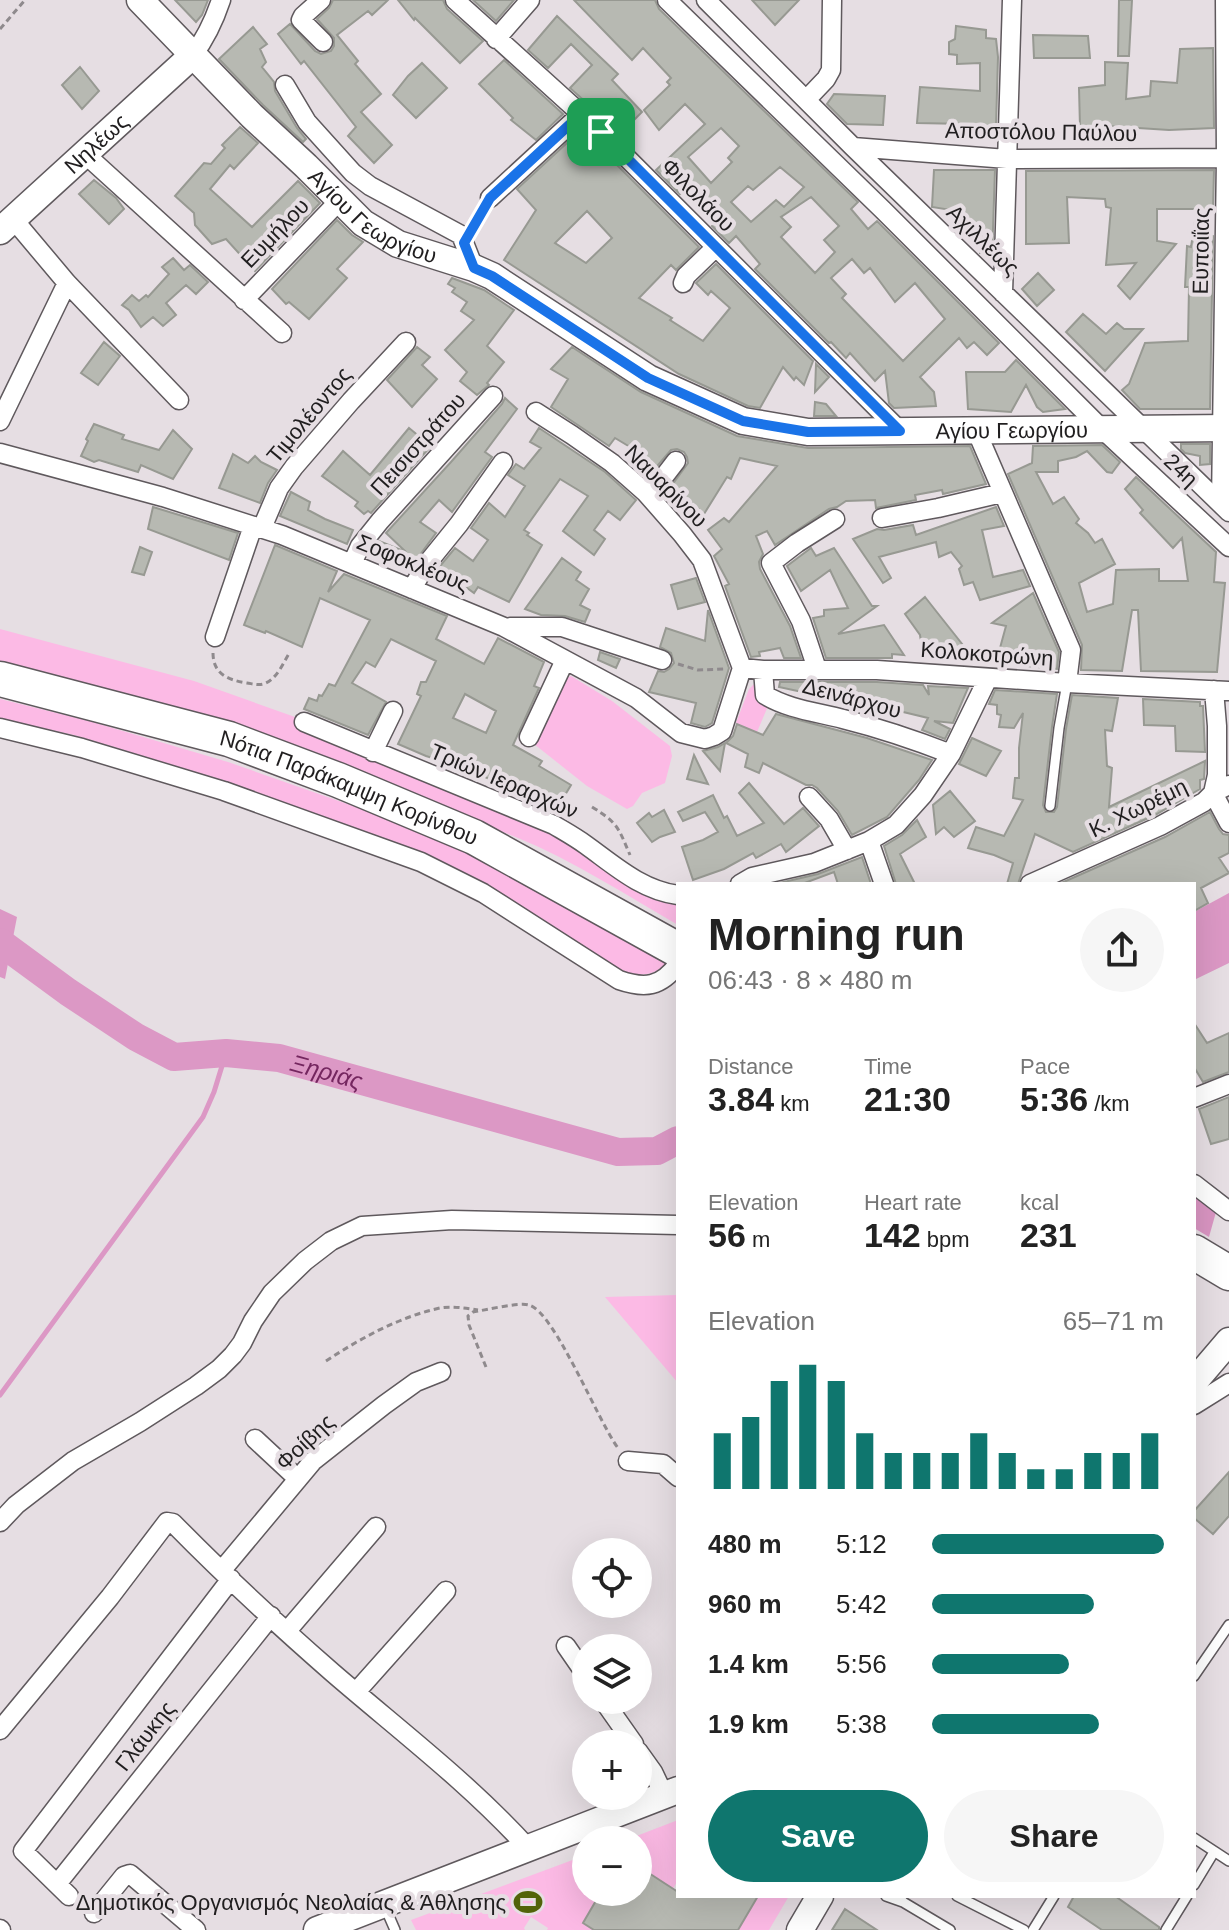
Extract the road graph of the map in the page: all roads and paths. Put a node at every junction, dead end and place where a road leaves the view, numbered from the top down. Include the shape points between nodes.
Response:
1 (25, 0) edge
2 (140, 0) edge
3 (221, 0) edge
4 (321, 0) edge
5 (455, 0) edge
6 (530, 0) edge
7 (667, 0) edge
8 (706, 0) edge
9 (832, 0) edge
10 (1012, 0) edge
11 (1225, 0) edge
12 (0, 29) edge
13 (496, 39) junction
14 (323, 42) dead end
15 (193, 55) junction
16 (285, 85) dead end
17 (806, 100) junction
18 (580, 115) junction
19 (853, 147) junction
20 (85, 154) junction
21 (1228, 158) edge
22 (1007, 159) junction
23 (490, 198) joint
24 (340, 200) junction
25 (7, 225) edge
26 (464, 243) junction
27 (716, 247) junction
28 (474, 268) junction
29 (67, 283) junction
30 (683, 283) dead end
31 (1003, 293) junction
32 (244, 300) junction
33 (282, 333) dead end
34 (406, 342) dead end
35 (493, 396) dead end
36 (179, 400) dead end
37 (536, 412) dead end
38 (0, 421) edge
39 (1120, 428) junction
40 (1225, 428) edge
41 (976, 430) junction
42 (900, 431) junction
43 (0, 453) edge
44 (676, 461) dead end
45 (503, 462) dead end
46 (1002, 493) junction
47 (649, 496) junction
48 (1225, 508) edge
49 (882, 518) dead end
50 (835, 519) dead end
51 (258, 527) junction
52 (1229, 547) edge
53 (352, 564) junction
54 (412, 589) junction
55 (504, 627) junction
56 (215, 637) joint
57 (290, 652) dead end
58 (565, 660) junction
59 (662, 660) joint
60 (742, 668) junction
61 (817, 669) junction
62 (763, 670) junction
63 (988, 678) junction
64 (0, 679) edge
65 (1067, 683) junction
66 (1222, 691) edge
67 (393, 711) dead end
68 (304, 722) dead end
69 (0, 728) edge
70 (529, 737) dead end
71 (373, 752) junction
72 (951, 754) junction
73 (1221, 789) edge
74 (809, 797) dead end
75 (1050, 806) dead end
76 (592, 807) dead end
77 (1229, 823) edge
78 (869, 841) junction
79 (847, 850) junction
80 (743, 882) edge
81 (883, 882) edge
82 (1037, 882) edge
83 (643, 884) junction
84 (676, 895) edge
85 (675, 953) edge
86 (1229, 1084) edge
87 (1196, 1097) edge
88 (1196, 1186) edge
89 (1229, 1211) edge
90 (676, 1225) edge
91 (484, 1311) junction
92 (1229, 1341) edge
93 (326, 1361) dead end
94 (486, 1367) dead end
95 (441, 1372) dead end
96 (1196, 1380) edge
97 (1229, 1383) edge
98 (1196, 1404) edge
99 (255, 1439) dead end
100 (628, 1461) joint
101 (676, 1475) edge
102 (298, 1479) junction
103 (0, 1522) edge
104 (376, 1527) dead end
105 (226, 1575) junction
106 (446, 1591) dead end
107 (271, 1616) junction
108 (1229, 1625) edge
109 (287, 1631) junction
110 (566, 1646) dead end
111 (572, 1655) edge
112 (1196, 1673) edge
113 (356, 1692) junction
114 (0, 1730) edge
115 (652, 1771) edge
116 (671, 1792) edge
117 (1196, 1839) edge
118 (528, 1848) junction
119 (1214, 1852) junction
120 (1229, 1861) edge
121 (1196, 1882) edge
122 (63, 1890) joint
123 (819, 1898) edge
124 (961, 1898) edge
125 (1053, 1898) edge
126 (1186, 1898) edge
127 (901, 1899) edge
128 (384, 1904) junction
129 (94, 1913) dead end
130 (196, 1930) edge
131 (317, 1930) edge
132 (395, 1930) edge
133 (800, 1930) edge
134 (950, 1930) edge
135 (1024, 1930) edge
136 (1033, 1930) edge
137 (1166, 1930) edge

1 - 12 path
2 - 15 street, Αγίου Γεωργίου
3 - 15 street
4 - 14 street via 301,20
5 - 13 street, Φιλολάου
6 - 13 street
7 - 39 street, Αχιλλέως via 883,210
8 - 17 street, Αχιλλέως
9 - 17 street via 831,70
10 - 22 street
11 - 21 street, Ευποιΐας
13 - 18 street, Φιλολάου
15 - 20 street, Νηλέως
15 - 24 street, Αγίου Γεωργίου
16 - 26 street via 307,122 353,173 461,235
17 - 19 street, Αχιλλέως
18 - 23 street
18 - 27 street, Φιλολάου
19 - 22 street, Αποστόλου Παύλου
19 - 31 street, Αχιλλέως
20 - 25 street, Νηλέως
20 - 32 street
21 - 22 street, Αποστόλου Παύλου
21 - 40 street, Ευποιΐας
22 - 31 street
23 - 26 path
24 - 28 street, Αγίου Γεωργίου via 363,223 398,244
24 - 32 street, Ευμήλου
25 - 29 street
26 - 28 street
27 - 30 street
27 - 42 street, Φιλολάου
28 - 42 street, Αγίου Γεωργίου via 648,378 743,421 808,432
29 - 36 street
29 - 38 street
31 - 39 street, Αχιλλέως
32 - 33 street
34 - 51 street, Τιμολέοντος via 294,467
35 - 53 street, Πεισιστράτου via 380,521
37 - 47 street, Ναυαρίνου via 589,446
39 - 40 street, Αγίου Γεωργίου
39 - 41 street, Αγίου Γεωργίου
39 - 48 street, Αχιλλέως
39 - 52 street, 24η
40 - 48 street, Ευποιΐας
41 - 42 street, Αγίου Γεωργίου
41 - 46 street
43 - 51 street, Σοφοκλέους
44 - 47 street
45 - 54 street
46 - 49 street
46 - 65 street via 1071,650
47 - 60 street, Ναυαρίνου via 702,560
50 - 61 street via 771,563 801,621
51 - 53 street, Σοφοκλέους
51 - 56 street, Τιμολέοντος
53 - 54 street, Σοφοκλέους
54 - 55 street, Σοφοκλέους
55 - 58 street, Σοφοκλέους
55 - 59 street via 562,627
56 - 57 path via 216,668 236,682 268,682
58 - 60 street, Σοφοκλέους via 636,698 681,733 705,739 722,731
58 - 70 street
59 - 60 path via 698,670
60 - 62 street, Κολοκοτρώνη
61 - 62 street, Κολοκοτρώνη
61 - 63 street, Κολοκοτρώνη
62 - 72 street, Δεινάρχου via 765,695 778,703 908,737
63 - 65 street, Κολοκοτρώνη
63 - 72 street
64 - 85 highway, Νότια Παράκαμψη Κορίνθου via 229,739 325,774 474,837
65 - 66 street, Κολοκοτρώνη
65 - 75 lane
66 - 73 street, Κ. Χωρέμη via 1217,726
67 - 71 street
68 - 71 street, Τριών Ιεραρχών
69 - 85 street via 224,791 421,862 637,986 659,982
71 - 83 street, Τριών Ιεραρχών via 554,825
72 - 78 street via 896,825
73 - 77 street
73 - 82 street, Κ. Χωρέμη via 1160,826
74 - 79 street
76 - 83 path via 619,830
78 - 79 street
78 - 81 street
79 - 80 street
83 - 84 street, Τριών Ιεραρχών
86 - 87 street
88 - 89 street
90 - 103 street via 452,1220 362,1226 331,1241 272,1293 219,1369 73,1461
91 - 93 path via 442,1308 375,1332
91 - 94 path via 468,1316
91 - 100 path via 527,1304 538,1309
92 - 96 street
95 - 102 street, Φοίβης via 384,1405
97 - 98 street
99 - 102 street
100 - 101 street via 663,1464
102 - 105 street, Φοίβης
104 - 109 street
105 - 107 street
105 - 114 street via 167,1522
105 - 122 street, Φοίβης via 23,1851
106 - 113 street
107 - 109 street
107 - 122 street, Γλάυκης
108 - 112 lane
109 - 113 street
110 - 111 street
113 - 118 street via 501,1818
115 - 116 street
116 - 118 street
117 - 119 lane
118 - 128 street
119 - 120 lane
119 - 121 lane
123 - 133 street
124 - 135 lane
125 - 136 lane
126 - 137 lane
127 - 134 lane
128 - 131 street
128 - 132 lane
129 - 130 street via 130,1874

